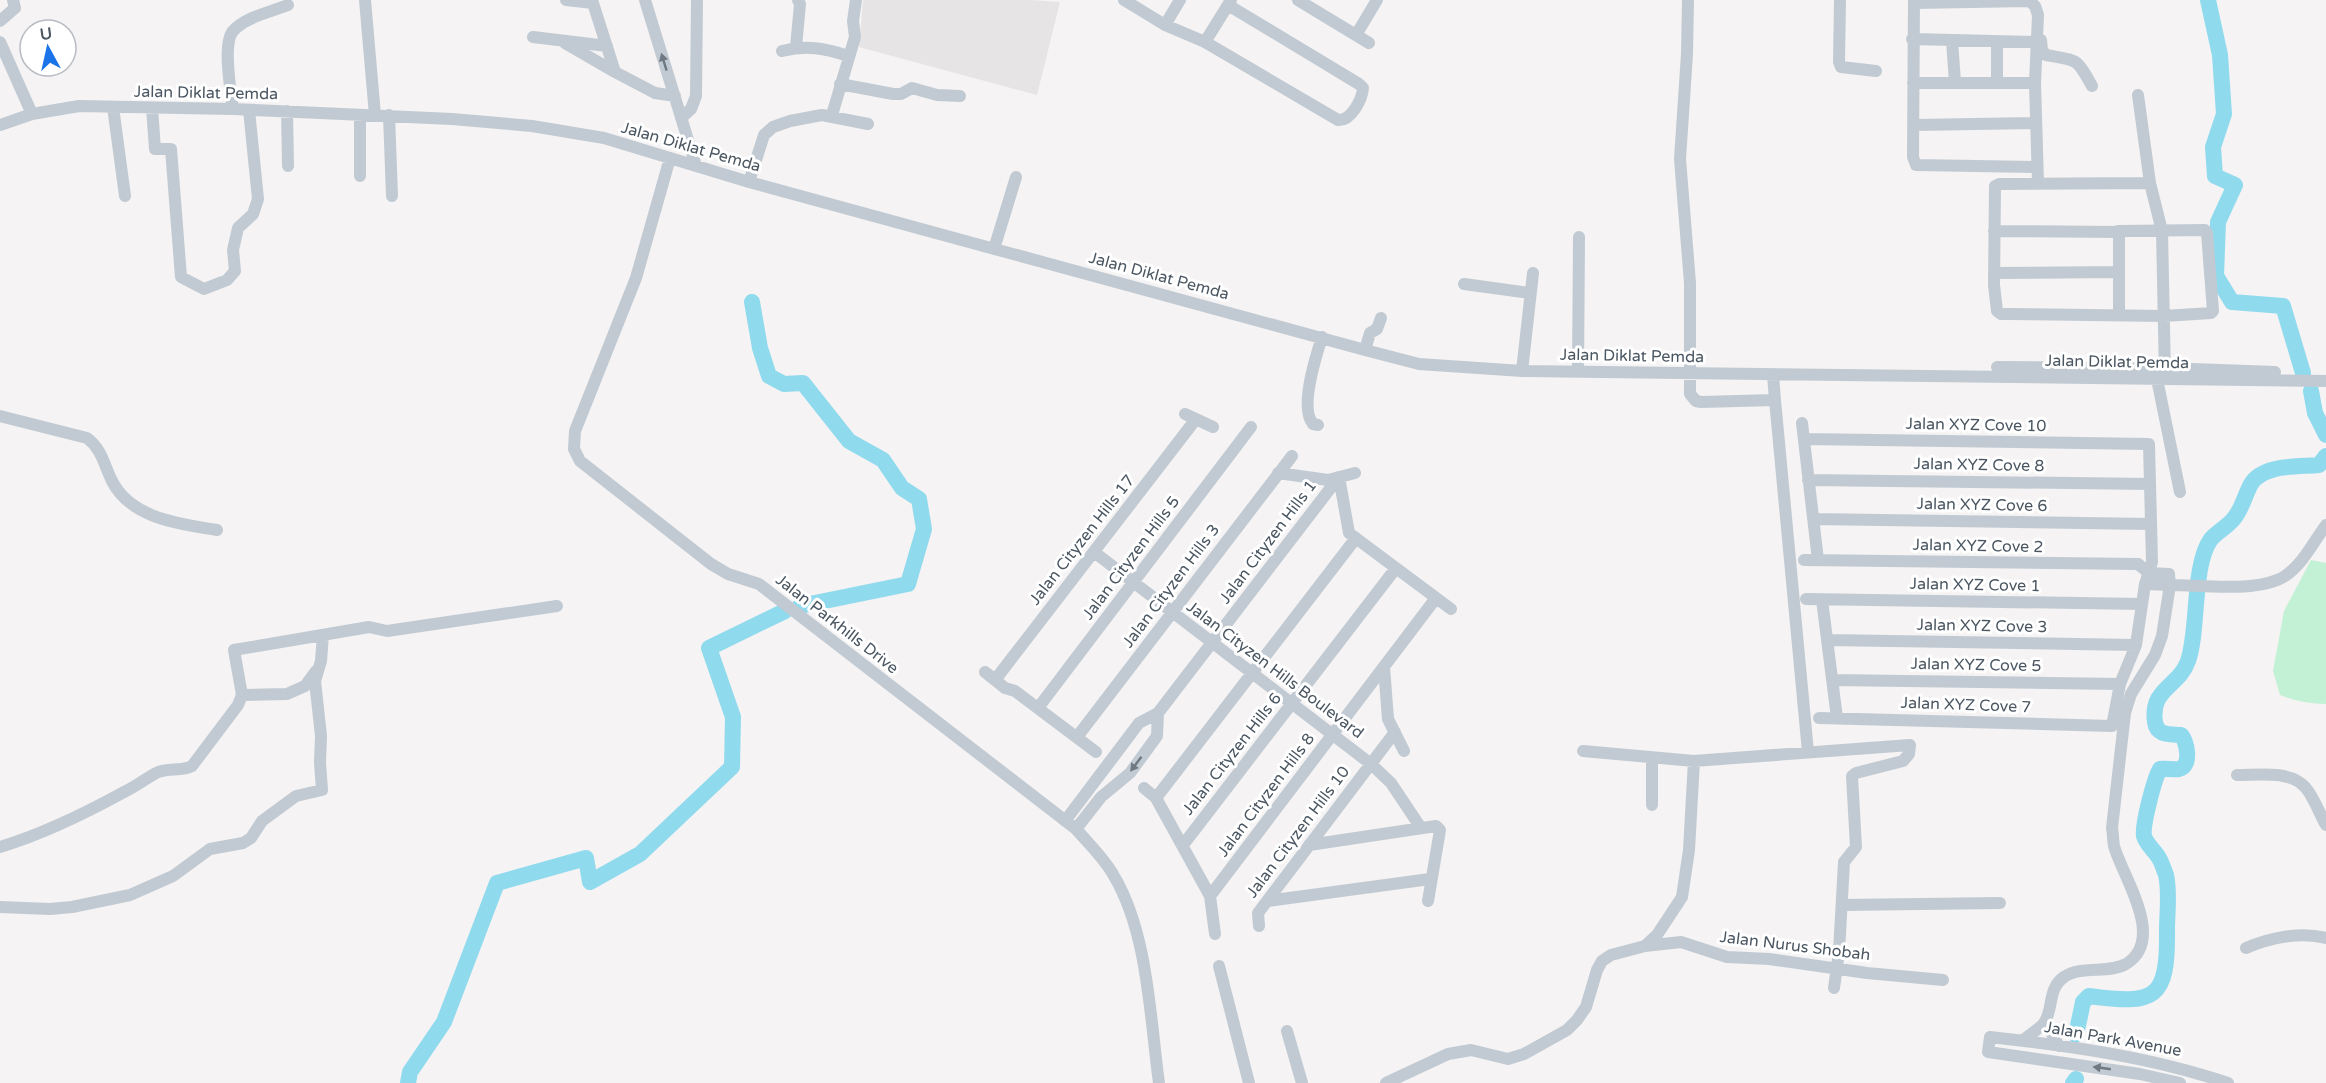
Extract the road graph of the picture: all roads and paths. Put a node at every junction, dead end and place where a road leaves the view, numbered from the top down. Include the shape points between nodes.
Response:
1 (13, 0) edge
2 (365, 0) edge
3 (566, 0) edge
4 (645, 0) edge
5 (697, 0) edge
6 (798, 0) edge
7 (856, 0) edge
8 (1124, 0) edge
9 (1180, 0) edge
10 (1298, 0) edge
11 (1377, 0) edge
12 (1688, 0) edge
13 (1840, 0) edge
14 (2044, 0) edge
15 (1914, 1) edge
16 (592, 2) edge
17 (1229, 3) edge
18 (288, 5) dead end
19 (0, 21) edge
20 (1165, 25) junction
21 (1356, 35) junction
22 (533, 37) dead end
23 (1912, 39) junction
24 (558, 40) junction
25 (1952, 41) junction
26 (0, 42) edge
27 (1205, 42) junction
28 (1996, 42) junction
29 (2037, 42) junction
30 (1369, 43) dead end
31 (607, 46) junction
32 (796, 47) junction
33 (782, 51) dead end
34 (848, 56) junction
35 (1876, 71) dead end
36 (615, 72) junction
37 (1955, 82) junction
38 (1912, 83) junction
39 (1997, 83) junction
40 (840, 84) junction
41 (2035, 84) junction
42 (2092, 86) dead end
43 (2138, 94) dead end
44 (675, 96) junction
45 (960, 96) dead end
46 (113, 107) junction
47 (152, 108) junction
48 (233, 109) junction
49 (249, 110) junction
50 (287, 111) junction
51 (32, 114) junction
52 (360, 115) junction
53 (375, 115) junction
54 (389, 115) junction
55 (832, 115) junction
56 (681, 118) junction
57 (2036, 123) junction
58 (868, 124) dead end
59 (0, 125) edge
60 (1914, 125) junction
61 (670, 158) junction
62 (288, 166) dead end
63 (696, 166) junction
64 (1995, 167) junction
65 (2037, 167) junction
66 (360, 176) dead end
67 (1016, 177) dead end
68 (749, 182) junction
69 (2038, 183) junction
70 (2150, 183) junction
71 (1995, 186) junction
72 (125, 196) dead end
73 (392, 196) dead end
74 (1994, 231) junction
75 (2118, 231) junction
76 (2163, 231) junction
77 (1579, 237) dead end
78 (994, 249) junction
79 (2119, 272) junction
80 (1533, 273) dead end
81 (1995, 273) junction
82 (1464, 284) dead end
83 (1530, 294) junction
84 (2119, 315) junction
85 (2164, 316) junction
86 (1381, 318) dead end
87 (1322, 337) junction
88 (1365, 350) junction
89 (1997, 367) dead end
90 (1522, 371) junction
91 (1578, 372) junction
92 (2051, 372) junction
93 (2286, 373) dead end
94 (1690, 374) junction
95 (1773, 375) junction
96 (2163, 375) junction
97 (2222, 375) junction
98 (2326, 381) edge
99 (1775, 400) junction
100 (0, 416) edge
101 (1802, 423) dead end
102 (1318, 425) dead end
103 (1213, 427) dead end
104 (1251, 427) dead end
105 (1804, 439) junction
106 (1292, 456) dead end
107 (1355, 472) dead end
108 (1278, 473) junction
109 (1339, 477) junction
110 (1808, 480) junction
111 (2150, 484) junction
112 (2180, 492) dead end
113 (1813, 519) junction
114 (2151, 524) junction
115 (2326, 525) edge
116 (218, 530) dead end
117 (1356, 538) junction
118 (1094, 552) junction
119 (1804, 560) dead end
120 (1818, 560) junction
121 (1396, 568) junction
122 (2147, 579) junction
123 (1134, 582) junction
124 (2170, 585) junction
125 (1436, 598) junction
126 (1806, 600) dead end
127 (1822, 600) junction
128 (2142, 604) junction
129 (557, 606) dead end
130 (1451, 609) dead end
131 (1173, 612) junction
132 (323, 635) junction
133 (1827, 640) junction
134 (1212, 642) junction
135 (2136, 645) junction
136 (1384, 667) junction
137 (319, 669) junction
138 (985, 672) dead end
139 (1252, 673) junction
140 (995, 680) junction
141 (1832, 680) junction
142 (2120, 684) junction
143 (242, 695) junction
144 (1292, 703) junction
145 (1038, 708) junction
146 (1158, 713) junction
147 (1819, 718) dead end
148 (1837, 718) junction
149 (1395, 732) junction
150 (1333, 734) junction
151 (1077, 737) junction
152 (1583, 750) dead end
153 (1404, 751) dead end
154 (1096, 752) dead end
155 (1808, 752) junction
156 (1652, 758) junction
157 (1694, 761) junction
158 (1371, 764) junction
159 (2237, 775) dead end
160 (1144, 788) dead end
161 (1156, 798) junction
162 (1652, 806) dead end
163 (1065, 821) junction
164 (2326, 825) edge
165 (1421, 828) junction
166 (1076, 829) junction
167 (1183, 845) junction
168 (1309, 845) junction
169 (0, 847) edge
170 (1430, 879) junction
171 (1210, 896) junction
172 (1267, 901) junction
173 (1428, 901) dead end
174 (2000, 903) dead end
175 (1842, 905) junction
176 (0, 907) edge
177 (1259, 926) dead end
178 (1215, 934) dead end
179 (2326, 938) edge
180 (1645, 946) junction
181 (2246, 948) dead end
182 (1219, 966) dead end
183 (1837, 969) junction
184 (1943, 980) dead end
185 (1834, 988) dead end
186 (2045, 1022) junction
187 (1287, 1031) dead end
188 (2023, 1041) junction
189 (2059, 1046) junction
190 (1159, 1083) edge
191 (1249, 1083) edge
192 (1302, 1083) edge
193 (1386, 1083) edge
194 (2180, 1083) edge
195 (2228, 1083) edge

1 - 19 street via 14,10
2 - 53 street
3 - 16 street
44 -> 4 street
5 - 56 street via 696,96 691,109
6 - 32 street
7 - 34 street via 855,37
8 - 20 street
9 - 20 street
10 - 21 street
11 - 21 street
12 - 94 street via 1680,159 1690,283
13 - 35 street via 1841,67
14 - 42 street via 2042,50 2046,55 2073,59 2080,64
15 - 23 street
15 - 29 street via 2029,1 2038,15
16 - 31 street
17 - 27 street
17 - 27 street via 1359,84 1363,94 1349,118 1338,120
18 - 48 street via 245,22 233,31 227,45
20 - 27 street
21 - 30 street
22 - 24 street
23 - 25 street
23 - 38 street
24 - 31 street
24 - 36 street
25 - 28 street
25 - 37 street
26 - 51 street
28 - 29 street
28 - 39 street
29 - 41 street
31 - 36 street
32 - 33 street
32 - 34 street via 828,49
34 - 40 street
36 - 44 street via 655,93
37 - 38 street
37 - 39 street
38 - 60 street
39 - 41 street
40 - 45 street via 893,94 912,88
40 - 55 street
41 - 57 street
43 - 70 street
44 - 56 street
46 - 47 street, Jalan Diklat Pemda
46 - 51 street, Jalan Diklat Pemda via 79,106
46 - 72 street
47 - 48 street, Jalan Diklat Pemda
47 - 49 street via 155,149 171,149 181,277 204,289 227,280 235,271 238,228 253,214 258,200
48 - 49 street, Jalan Diklat Pemda
49 - 50 street, Jalan Diklat Pemda
50 - 52 street, Jalan Diklat Pemda
50 - 62 street
51 - 59 street, Jalan Diklat Pemda
52 - 53 street, Jalan Diklat Pemda
52 - 66 street
53 - 54 street, Jalan Diklat Pemda
54 - 61 street, Jalan Diklat Pemda via 546,127 604,138
54 - 73 street
55 - 58 street
55 - 68 street via 790,121 768,130
56 - 63 street
57 - 60 street
57 - 65 street
60 - 64 street via 1916,165
61 - 63 street, Jalan Diklat Pemda
61 - 163 street, Jalan Parkhills Drive via 636,278 575,431 574,448 580,461 711,564 759,584
63 - 68 street, Jalan Diklat Pemda
64 - 65 street
64 - 71 street
65 - 69 street
67 - 78 street
68 - 78 street, Jalan Diklat Pemda
69 - 70 street
69 - 71 street
70 - 76 street
71 - 74 street
74 - 75 street
74 - 81 street
75 - 76 street
75 - 79 street
76 - 85 street
76 - 85 street via 2208,232 2213,310 2208,314
77 - 91 street
78 - 87 street, Jalan Diklat Pemda
79 - 81 street
79 - 84 street
80 - 83 street
81 - 84 street via 1995,307 2001,314
82 - 83 street
83 - 90 street
84 - 85 street
85 - 96 street
86 - 88 street via 1377,329 1370,333
87 - 88 street, Jalan Diklat Pemda
87 - 102 street via 1308,400 1309,418
88 - 90 street, Jalan Diklat Pemda via 1419,363
89 - 92 street
90 - 91 street, Jalan Diklat Pemda
91 - 94 street, Jalan Diklat Pemda
92 - 95 street, Jalan Diklat Pemda
92 - 96 street, Jalan Diklat Pemda
93 - 97 street
94 - 95 street, Jalan Diklat Pemda
94 - 99 street via 1690,394 1696,401
95 - 99 street
96 - 97 street, Jalan Diklat Pemda
96 - 112 street
97 - 98 street, Jalan Diklat Pemda
99 - 155 street
100 - 116 street via 87,438 100,451 120,493 131,503 160,518
101 - 105 street
103 - 118 street, Jalan Cityzen Hills 17 via 1190,417
104 - 123 street, Jalan Cityzen Hills 5
105 - 110 street
105 - 111 street, Jalan XYZ Cove 10 via 2149,444
106 - 108 street, Jalan Cityzen Hills 3
107 - 109 street
108 - 109 street via 1328,480
108 - 131 street, Jalan Cityzen Hills 3
109 - 117 street via 1349,533
109 - 134 street, Jalan Cityzen Hills 1
110 - 111 street, Jalan XYZ Cove 8
110 - 113 street
111 - 114 street
113 - 114 street, Jalan XYZ Cove 6
113 - 120 street
114 - 122 street via 2152,562
115 - 124 street via 2285,576 2246,586
117 - 121 street
117 - 139 street
118 - 123 street, Jalan Cityzen Hills Boulevard
118 - 140 street, Jalan Cityzen Hills 17
119 - 120 street, Jalan XYZ Cove 2
120 - 122 street, Jalan XYZ Cove 2 via 2138,564
121 - 125 street
121 - 144 street, Jalan Cityzen Hills 6
122 - 124 street, Jalan XYZ Cove 2 via 2169,573
122 - 128 street
123 - 131 street, Jalan Cityzen Hills Boulevard
123 - 145 street, Jalan Cityzen Hills 5
124 - 186 street via 2162,636 2125,713 2112,828 2114,846 2141,911 2140,949 2123,966 2062,978 2053,989
125 - 130 street
125 - 136 street, Jalan Cityzen Hills 8
126 - 127 street, Jalan XYZ Cove 1
127 - 128 street, Jalan XYZ Cove 1
127 - 133 street
128 - 135 street
129 - 132 street via 387,631 369,627
131 - 134 street, Jalan Cityzen Hills Boulevard
131 - 151 street, Jalan Cityzen Hills 3
132 - 137 street
132 - 143 street via 234,650
133 - 135 street, Jalan XYZ Cove 3
133 - 141 street
134 - 139 street, Jalan Cityzen Hills Boulevard
134 - 146 street, Jalan Cityzen Hills 1
135 - 142 street
136 - 149 street via 1389,719
136 - 150 street, Jalan Cityzen Hills 8
137 - 143 street via 305,686 287,694
137 - 176 street via 315,681 322,790 296,796 262,821 243,843 210,849 173,876 130,895 72,907
138 - 140 street
139 - 144 street, Jalan Cityzen Hills Boulevard
139 - 161 street
140 - 145 street
141 - 142 street, Jalan XYZ Cove 5
141 - 148 street
142 - 148 street, Jalan XYZ Cove 7 via 2112,726
143 - 169 street via 190,768 156,773 108,801 32,837
144 - 150 street, Jalan Cityzen Hills Boulevard
144 - 167 street, Jalan Cityzen Hills 6
145 - 151 street
146 - 163 street via 1139,723
146 -> 166 street via 1157,736 1130,773 1101,797
147 - 148 street, Jalan XYZ Cove 7
149 - 153 street
149 - 158 street, Jalan Cityzen Hills 10
150 - 158 street, Jalan Cityzen Hills Boulevard
150 - 171 street, Jalan Cityzen Hills 8
151 - 154 street
152 - 156 street
155 - 157 street
155 - 175 street via 1910,745 1903,761 1852,776 1856,847 1845,860
156 - 157 street
156 - 162 street
157 - 180 street via 1682,897
158 - 165 street, Jalan Cityzen Hills Boulevard via 1391,783
158 - 168 street, Jalan Cityzen Hills 10
159 - 164 street via 2296,780 2308,791
160 - 161 street
161 - 167 street
163 - 166 street, Jalan Parkhills Drive
165 - 168 street
165 - 170 street via 1436,826 1440,830
166 - 190 street, Jalan Parkhills Drive via 1114,874 1130,907 1142,952
167 - 171 street
168 - 172 street, Jalan Cityzen Hills 10
170 - 172 street
170 - 173 street
171 - 178 street
172 - 177 street, Jalan Cityzen Hills 10 via 1258,913
174 - 175 street
175 - 183 street
179 - 181 street via 2316,935 2272,939
180 - 183 street, Jalan Nurus Shobah via 1681,942 1720,956
180 - 193 street, Jalan Nurus Shobah via 1602,960 1586,1007 1577,1020 1567,1030 1524,1054 1508,1059 1471,1050 1448,1054
182 - 191 street
183 - 184 street, Jalan Nurus Shobah
183 - 185 street
186 - 188 street
186 - 189 street
187 - 192 street
188 - 189 street, Jalan Park Avenue
194 -> 188 street, Jalan Park Avenue via 1988,1052 1990,1036
189 - 195 street, Jalan Park Avenue via 2143,1059

